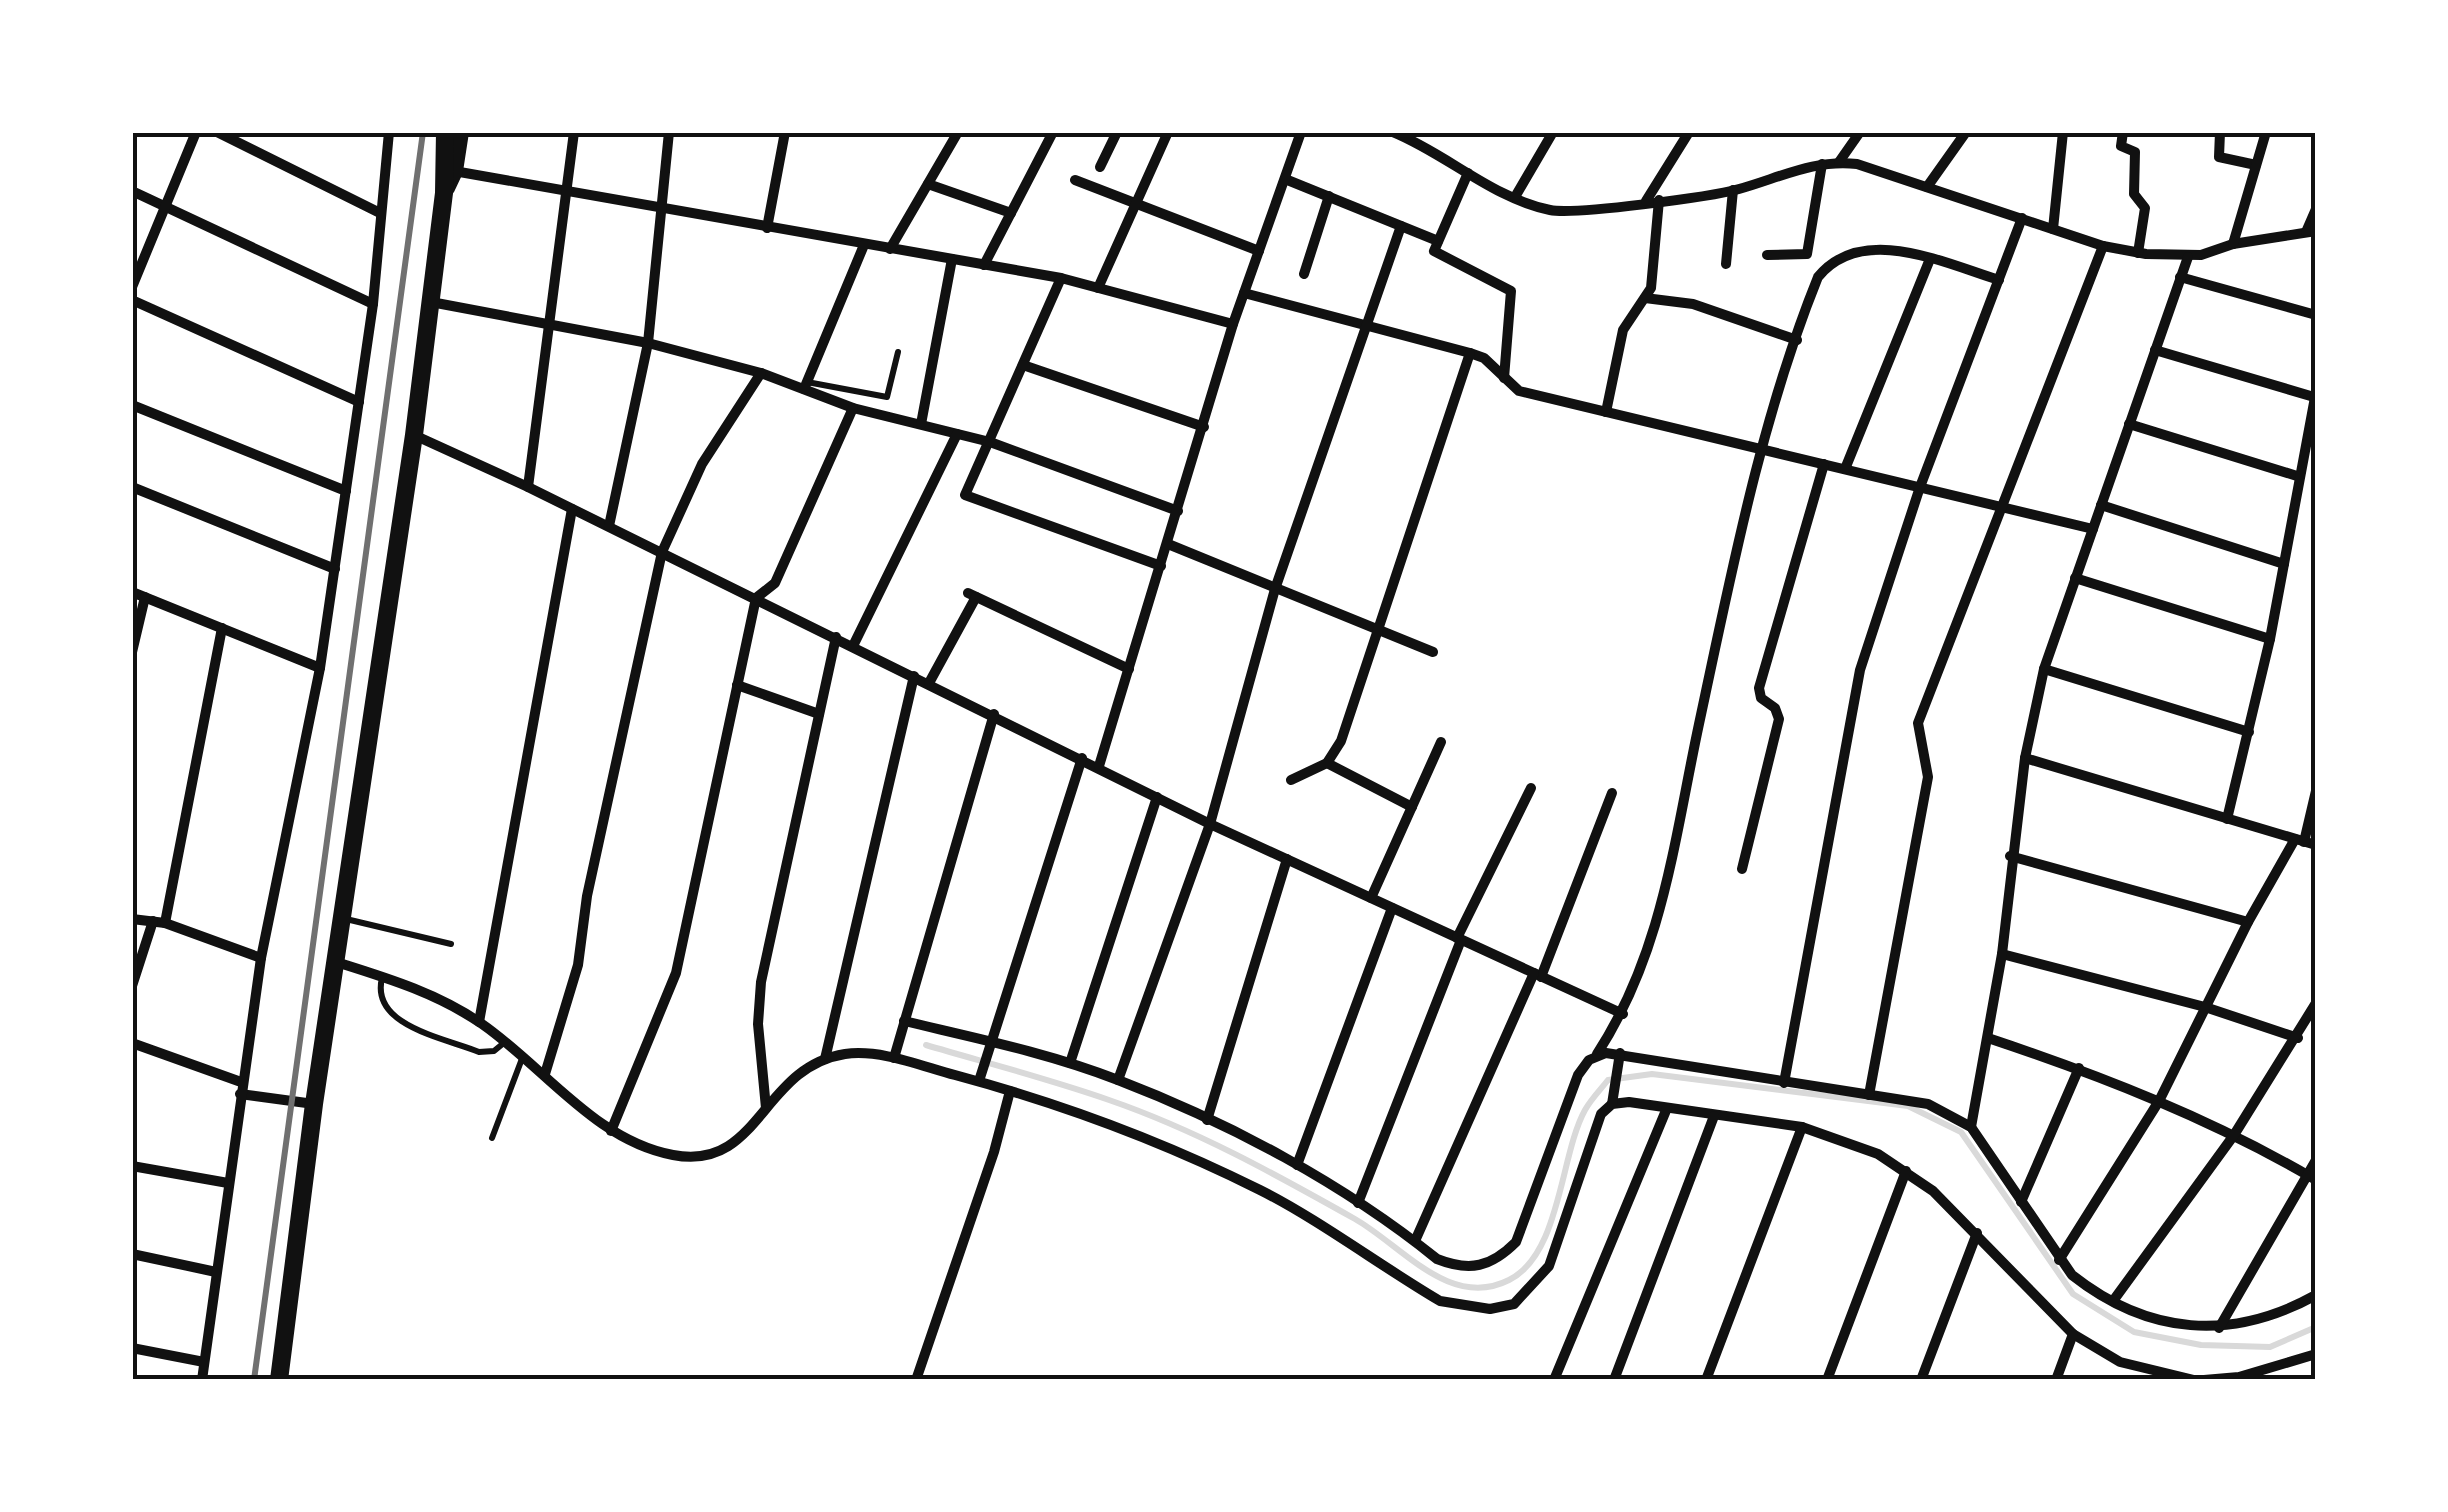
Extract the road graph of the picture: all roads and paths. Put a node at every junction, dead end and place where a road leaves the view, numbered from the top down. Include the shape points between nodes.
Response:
1 (196, 132) edge
2 (217, 132) edge
3 (389, 132) edge
4 (444, 132) edge
5 (460, 132) edge
6 (574, 132) edge
7 (668, 132) edge
8 (785, 132) edge
9 (958, 132) edge
10 (1053, 132) edge
11 (1118, 132) edge
12 (1168, 132) edge
13 (1302, 132) edge
14 (1392, 132) edge
15 (1554, 132) edge
16 (1689, 132) edge
17 (1860, 132) edge
18 (1966, 132) edge
19 (2063, 132) edge
20 (2123, 132) edge
21 (2220, 132) edge
22 (2266, 132) edge
23 (1413, 136) edge
24 (1839, 162) junction
25 (1822, 164) junction
26 (2256, 165) junction
27 (1100, 167) dead end
28 (454, 171) junction
29 (1468, 173) junction
30 (1285, 178) junction
31 (1075, 180) dead end
32 (928, 184) junction
33 (1927, 188) junction
34 (1733, 190) junction
35 (132, 191) edge
36 (444, 193) junction
37 (566, 194) junction
38 (1329, 196) junction
39 (1515, 198) junction
40 (1660, 200) junction
41 (1646, 201) junction
42 (1136, 204) junction
43 (167, 208) junction
44 (2316, 208) edge
45 (660, 210) junction
46 (1012, 212) junction
47 (380, 213) junction
48 (2022, 218) junction
49 (1401, 226) junction
50 (767, 228) junction
51 (2053, 228) junction
52 (2311, 232) edge
53 (1438, 241) junction
54 (864, 244) junction
55 (2233, 244) junction
56 (2103, 246) junction
57 (890, 249) junction
58 (1259, 251) junction
59 (2138, 253) junction
60 (1768, 255) dead end
61 (2188, 257) junction
62 (952, 259) junction
63 (1930, 259) junction
64 (1726, 264) dead end
65 (984, 265) junction
66 (1304, 274) dead end
67 (2180, 277) junction
68 (1061, 278) junction
69 (1999, 280) junction
70 (132, 287) edge
71 (1098, 288) junction
72 (1244, 293) junction
73 (1645, 298) junction
74 (132, 300) edge
75 (431, 302) junction
76 (374, 304) junction
77 (2316, 316) edge
78 (1233, 324) junction
79 (549, 325) junction
80 (1370, 326) junction
81 (1797, 340) junction
82 (648, 344) junction
83 (2155, 350) junction
84 (898, 352) dead end
85 (1470, 353) junction
86 (1023, 365) junction
87 (761, 373) junction
88 (1504, 379) junction
89 (806, 386) junction
90 (2315, 394) edge
91 (359, 402) junction
92 (132, 405) edge
93 (853, 408) junction
94 (1606, 412) junction
95 (921, 424) junction
96 (2130, 424) junction
97 (1204, 427) junction
98 (957, 434) junction
99 (414, 435) junction
100 (990, 442) junction
101 (1763, 450) junction
102 (1824, 464) junction
103 (1844, 470) junction
104 (2296, 476) junction
105 (132, 487) edge
106 (528, 487) junction
107 (1920, 487) junction
108 (346, 491) junction
109 (2101, 506) junction
110 (2002, 507) junction
111 (572, 509) junction
112 (1178, 511) junction
113 (609, 526) junction
114 (2093, 529) junction
115 (1168, 544) junction
116 (662, 552) junction
117 (2284, 564) junction
118 (1161, 566) junction
119 (335, 569) junction
120 (2075, 578) junction
121 (1275, 590) junction
122 (132, 592) edge
123 (145, 597) junction
124 (756, 598) junction
125 (222, 628) junction
126 (1378, 630) junction
127 (836, 637) junction
128 (2270, 639) junction
129 (854, 646) junction
130 (132, 652) edge
131 (1434, 652) dead end
132 (320, 668) junction
133 (2044, 668) junction
134 (1129, 669) junction
135 (914, 676) junction
136 (929, 683) junction
137 (738, 685) junction
138 (819, 714) junction
139 (994, 714) junction
140 (2248, 732) junction
141 (1441, 742) dead end
142 (1082, 758) junction
143 (2025, 758) junction
144 (1327, 763) junction
145 (1099, 766) junction
146 (1291, 780) dead end
147 (1531, 788) dead end
148 (2316, 791) edge
149 (1612, 793) dead end
150 (1157, 796) junction
151 (1412, 807) junction
152 (2227, 819) junction
153 (1210, 824) junction
154 (2305, 842) edge
155 (2010, 856) junction
156 (1286, 859) junction
157 (1742, 869) dead end
158 (1371, 898) junction
159 (1392, 908) junction
160 (342, 918) junction
161 (132, 919) edge
162 (159, 922) junction
163 (2248, 922) junction
164 (1459, 939) junction
165 (451, 944) dead end
166 (2002, 954) junction
167 (260, 958) junction
168 (336, 962) junction
169 (1538, 975) junction
170 (382, 976) junction
171 (132, 986) edge
172 (2316, 1003) edge
173 (2205, 1007) junction
174 (1623, 1014) junction
175 (904, 1021) junction
176 (479, 1022) junction
177 (1988, 1038) junction
178 (2298, 1038) junction
179 (506, 1042) junction
180 (990, 1042) junction
181 (132, 1043) edge
182 (1620, 1053) junction
183 (1596, 1055) junction
184 (523, 1056) junction
185 (824, 1058) junction
186 (894, 1058) junction
187 (1070, 1064) junction
188 (2079, 1068) junction
189 (545, 1074) junction
190 (1118, 1080) junction
191 (979, 1081) junction
192 (1784, 1083) junction
193 (240, 1088) junction
194 (1010, 1090) junction
195 (1868, 1095) junction
196 (2159, 1102) junction
197 (314, 1104) junction
198 (1612, 1104) junction
199 (1667, 1108) junction
200 (766, 1109) junction
201 (1714, 1116) junction
202 (1207, 1120) junction
203 (1802, 1127) junction
204 (1971, 1127) junction
205 (611, 1131) junction
206 (2234, 1135) junction
207 (492, 1138) dead end
208 (2316, 1160) edge
209 (132, 1166) edge
210 (1297, 1166) junction
211 (1906, 1171) junction
212 (2312, 1178) edge
213 (228, 1183) junction
214 (2021, 1202) junction
215 (1358, 1204) junction
216 (1978, 1233) junction
217 (1415, 1241) junction
218 (132, 1254) edge
219 (2059, 1260) junction
220 (216, 1272) junction
221 (2316, 1295) edge
222 (2112, 1300) junction
223 (2218, 1328) junction
224 (2074, 1334) junction
225 (132, 1348) edge
226 (2316, 1354) edge
227 (204, 1362) junction
228 (2155, 1377) edge
229 (202, 1380) edge
230 (278, 1380) edge
231 (916, 1380) edge
232 (1554, 1380) edge
233 (1614, 1380) edge
234 (1706, 1380) edge
235 (1827, 1380) edge
236 (1921, 1380) edge
237 (2056, 1380) edge
238 (2194, 1380) edge
239 (2204, 1380) edge

1 - 43 street
2 - 47 street
3 - 47 street
4 - 36 main road
5 - 28 main road
6 - 37 street
7 - 45 street
8 - 50 street
9 - 32 street
10 - 46 street
11 - 27 street
12 - 42 street
13 - 30 street
14 - 23 street
15 - 39 street
16 - 41 street
17 - 24 street
18 - 33 street
19 - 51 street
20 - 59 street via 2120,146 2135,152 2134,194 2146,208
21 - 26 street via 2220,158
22 - 26 street
23 - 29 street
24 - 25 street
24 - 33 street
25 - 34 street
25 - 60 street via 1807,254
26 - 55 street
28 - 36 main road
28 - 37 street
29 - 39 street
29 - 53 street
30 - 38 street
30 - 58 street
31 - 42 street
32 - 46 street
32 - 57 street
33 - 48 street
34 - 40 street
34 - 64 street
35 - 43 street
36 - 75 main road
37 - 45 street
37 - 79 street
38 - 49 street
38 - 66 street
39 - 41 street via 1563,211
40 - 41 street
40 - 73 street
42 - 58 street
42 - 71 street
43 - 70 street
43 - 76 street
44 - 52 street
45 - 50 street
45 - 82 street
46 - 65 street
47 - 76 street
48 - 51 street
48 - 69 street
49 - 53 street
49 - 80 street
50 - 54 street
51 - 56 street
52 - 55 street
53 - 88 street via 1436,252 1512,292
54 - 57 street
54 - 89 street
55 - 61 street
56 - 59 street
56 - 110 street
57 - 62 street
58 - 72 street
59 - 61 street
61 - 67 street
62 - 65 street
62 - 95 street
63 - 69 street
63 - 81 street via 1879,250 1844,254 1818,277
63 - 103 street
65 - 68 street
67 - 77 street
67 - 83 street
68 - 71 street
68 - 86 street
69 - 107 street
71 - 78 street
72 - 78 street
72 - 80 street
73 - 81 street via 1693,304
73 - 94 street via 1623,332
74 - 91 street
75 - 79 street
75 - 99 main road
76 - 91 street
78 - 97 street
79 - 82 street
79 - 106 street
80 - 85 street
80 - 121 street
81 - 101 street
82 - 87 street
82 - 113 street
83 - 90 street
83 - 96 street
84 - 89 lane via 887,397
85 - 88 street
85 - 126 street
86 - 97 street
86 - 100 street
87 - 89 street
87 - 116 street via 702,464
88 - 94 street via 1519,391
89 - 93 street
90 - 104 street
91 - 108 street
92 - 108 street
93 - 95 street
93 - 124 street via 775,583
94 - 101 street
95 - 98 street
96 - 104 street
96 - 109 street
97 - 112 street
98 - 100 street
98 - 129 street
99 - 106 street
99 - 160 main road
100 - 112 street
100 - 118 street via 965,495
101 - 102 street
101 - 174 street via 1657,926
102 - 103 street
102 - 157 street via 1760,688 1779,719
103 - 107 street
104 - 117 street
105 - 119 street
106 - 111 street
107 - 110 street
107 - 192 street via 1860,670
108 - 119 street
109 - 114 street
109 - 117 street
110 - 114 street
110 - 195 street via 1918,724 1928,776
111 - 113 street
111 - 176 street
112 - 115 street
113 - 116 street
114 - 120 street
115 - 118 street
115 - 121 street
116 - 124 street
116 - 189 street via 578,965
117 - 128 street
118 - 134 street
119 - 132 street
120 - 128 street
120 - 133 street
121 - 126 street
121 - 153 street
122 - 123 street
123 - 125 street
123 - 130 street
124 - 127 street
124 - 137 street
125 - 132 street
125 - 162 street
126 - 131 street
126 - 144 street via 1341,741
127 - 129 street
127 - 138 street
128 - 140 street
129 - 135 street
132 - 167 street
133 - 140 street
133 - 143 street
134 - 136 street via 972,595
134 - 145 street
135 - 136 street
135 - 185 street
136 - 139 street
137 - 138 street
137 - 205 street via 672,987
138 - 200 street via 762,982 758,1024
139 - 142 street
139 - 175 street
140 - 152 street
141 - 151 street
142 - 145 street
142 - 180 street
143 - 152 street
143 - 155 street
144 - 146 street
144 - 151 street
145 - 150 street
147 - 164 street
148 - 154 street
149 - 169 street
150 - 153 street
150 - 187 street
151 - 158 street
152 - 154 street
153 - 156 street
153 - 190 street
154 - 163 street
155 - 163 street
155 - 166 street
156 - 158 street
156 - 202 street
158 - 159 street
159 - 164 street
159 - 210 street
160 - 165 lane
160 - 168 main road
161 - 162 street
162 - 167 street
162 - 171 street
163 - 173 street
164 - 169 street
164 - 215 street
166 - 173 street
166 - 177 street
167 - 193 street
168 - 170 street
168 - 197 main road
169 - 174 street
169 - 217 street
170 - 176 street
170 - 179 lane via 380,1000 392,1017 479,1052
172 - 178 street
173 - 178 street
173 - 196 street
174 - 183 street
175 - 180 street
175 - 186 street
176 - 179 street
177 - 188 street
177 - 204 street
178 - 206 street
179 - 184 street
180 - 187 street
180 - 191 street
181 - 193 street
182 - 183 street
182 - 192 street
182 - 198 street
183 - 217 street via 1578,1076 1516,1242 1480,1267 1458,1267
184 - 189 street
184 - 207 lane
185 - 186 street
185 - 200 street via 800,1070
186 - 191 street
187 - 190 street
188 - 196 street
188 - 214 street
189 - 205 street
190 - 202 street
191 - 194 street
192 - 195 street
193 - 197 street
193 - 213 street
194 - 198 street via 1261,1190 1440,1302 1490,1310 1522,1300 1549,1266 1602,1114
194 - 231 street
195 - 204 street via 1928,1104
196 - 206 street
196 - 219 street
197 - 230 main road
198 - 199 street
199 - 201 street
199 - 232 street
200 - 205 street via 730,1147 693,1159 652,1151
201 - 203 street
201 - 233 street
202 - 210 street
203 - 211 street via 1856,1144
203 - 234 street
204 - 214 street
206 - 212 street
206 - 222 street
208 - 212 street
209 - 213 street
210 - 215 street
211 - 216 street
211 - 235 street
212 - 223 street
213 - 220 street
214 - 219 street
215 - 217 street
216 - 224 street
216 - 236 street
218 - 220 street
219 - 222 street
220 - 227 street
221 - 223 street via 2273,1315
222 - 223 street via 2162,1320
224 - 228 street
224 - 237 street
225 - 227 street
226 - 239 street via 2239,1378
227 - 229 street
228 - 238 street

